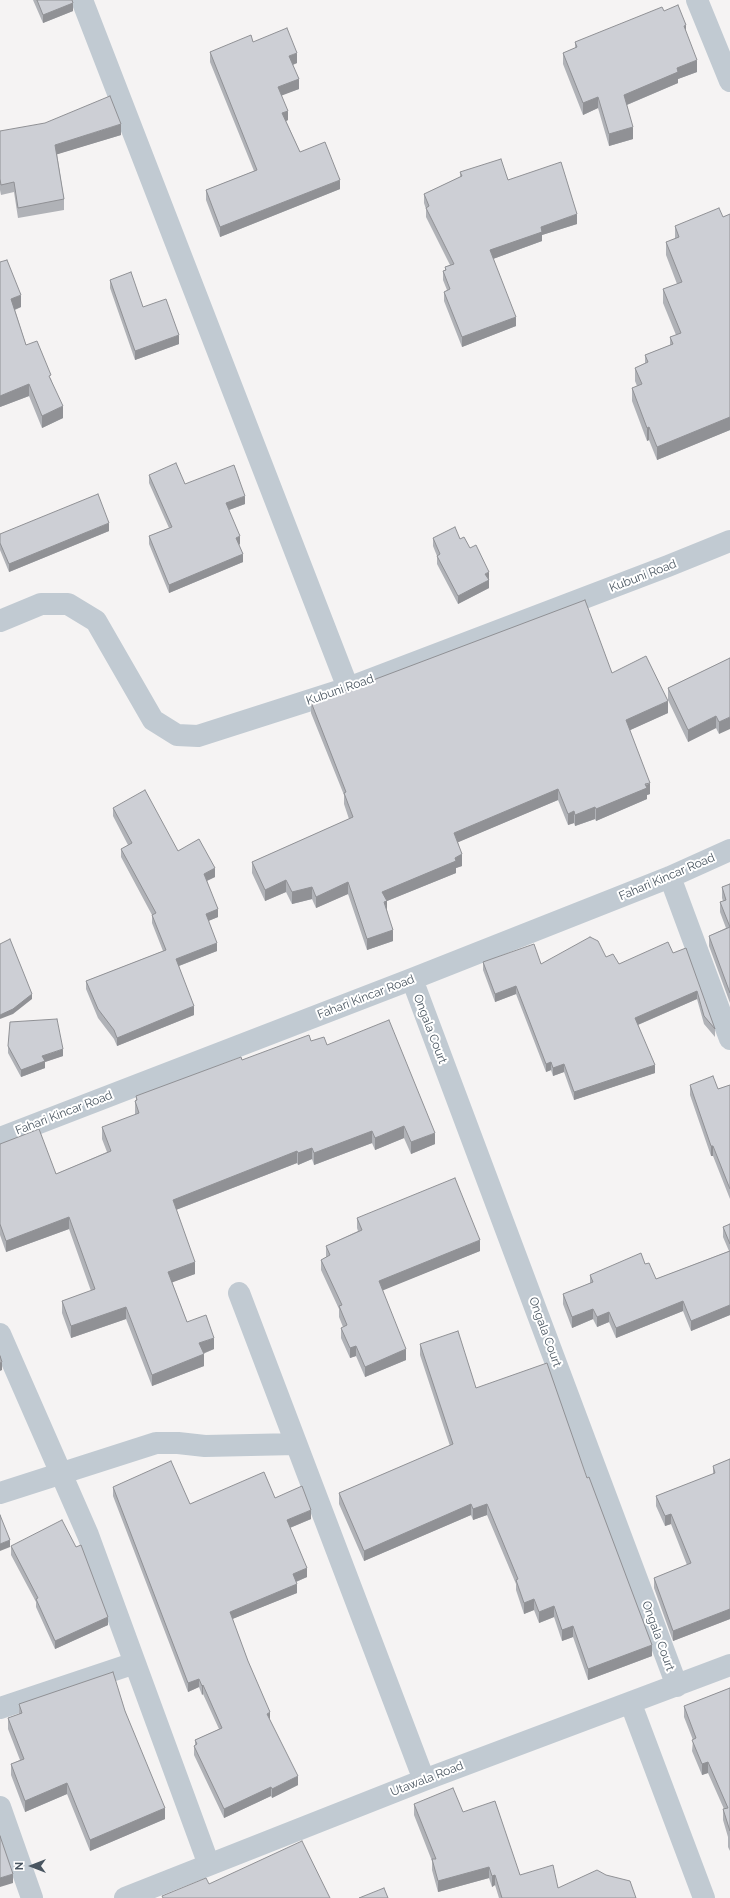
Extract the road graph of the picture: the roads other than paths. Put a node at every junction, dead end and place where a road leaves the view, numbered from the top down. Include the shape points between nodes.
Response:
1 (82, 0) edge
2 (697, 0) edge
3 (730, 81) edge
4 (730, 541) edge
5 (0, 621) edge
6 (348, 688) junction
7 (730, 850) edge
8 (670, 877) junction
9 (412, 979) junction
10 (730, 1039) edge
11 (0, 1138) edge
12 (239, 1293) dead end
13 (0, 1334) edge
14 (296, 1444) junction
15 (61, 1474) junction
16 (0, 1493) edge
17 (135, 1663) junction
18 (730, 1666) edge
19 (677, 1686) junction
20 (631, 1704) junction
21 (0, 1708) edge
22 (424, 1780) junction
23 (0, 1807) edge
24 (209, 1865) junction
25 (32, 1898) edge
26 (126, 1898) edge
27 (704, 1898) edge

1 - 6 street
2 - 3 street
4 - 6 street, Kubuni Road
5 - 6 street, Kubuni Road via 41,604 68,604 96,620 153,720 177,735 198,736
7 - 8 street, Fahari Kincar Road
8 - 9 street, Fahari Kincar Road
8 - 10 street
9 - 11 street, Fahari Kincar Road
9 - 19 street, Ongala Court
12 - 14 street
13 - 15 street
14 - 15 street via 205,1446 156,1443
14 - 22 street
15 - 16 street
15 - 17 street via 88,1535
17 - 21 street
17 - 24 street
18 - 19 street, Utawala Road
19 - 20 street, Utawala Road
20 - 22 street, Utawala Road
20 - 27 street
22 - 24 street, Utawala Road
23 - 25 street
24 - 26 street, Utawala Road

